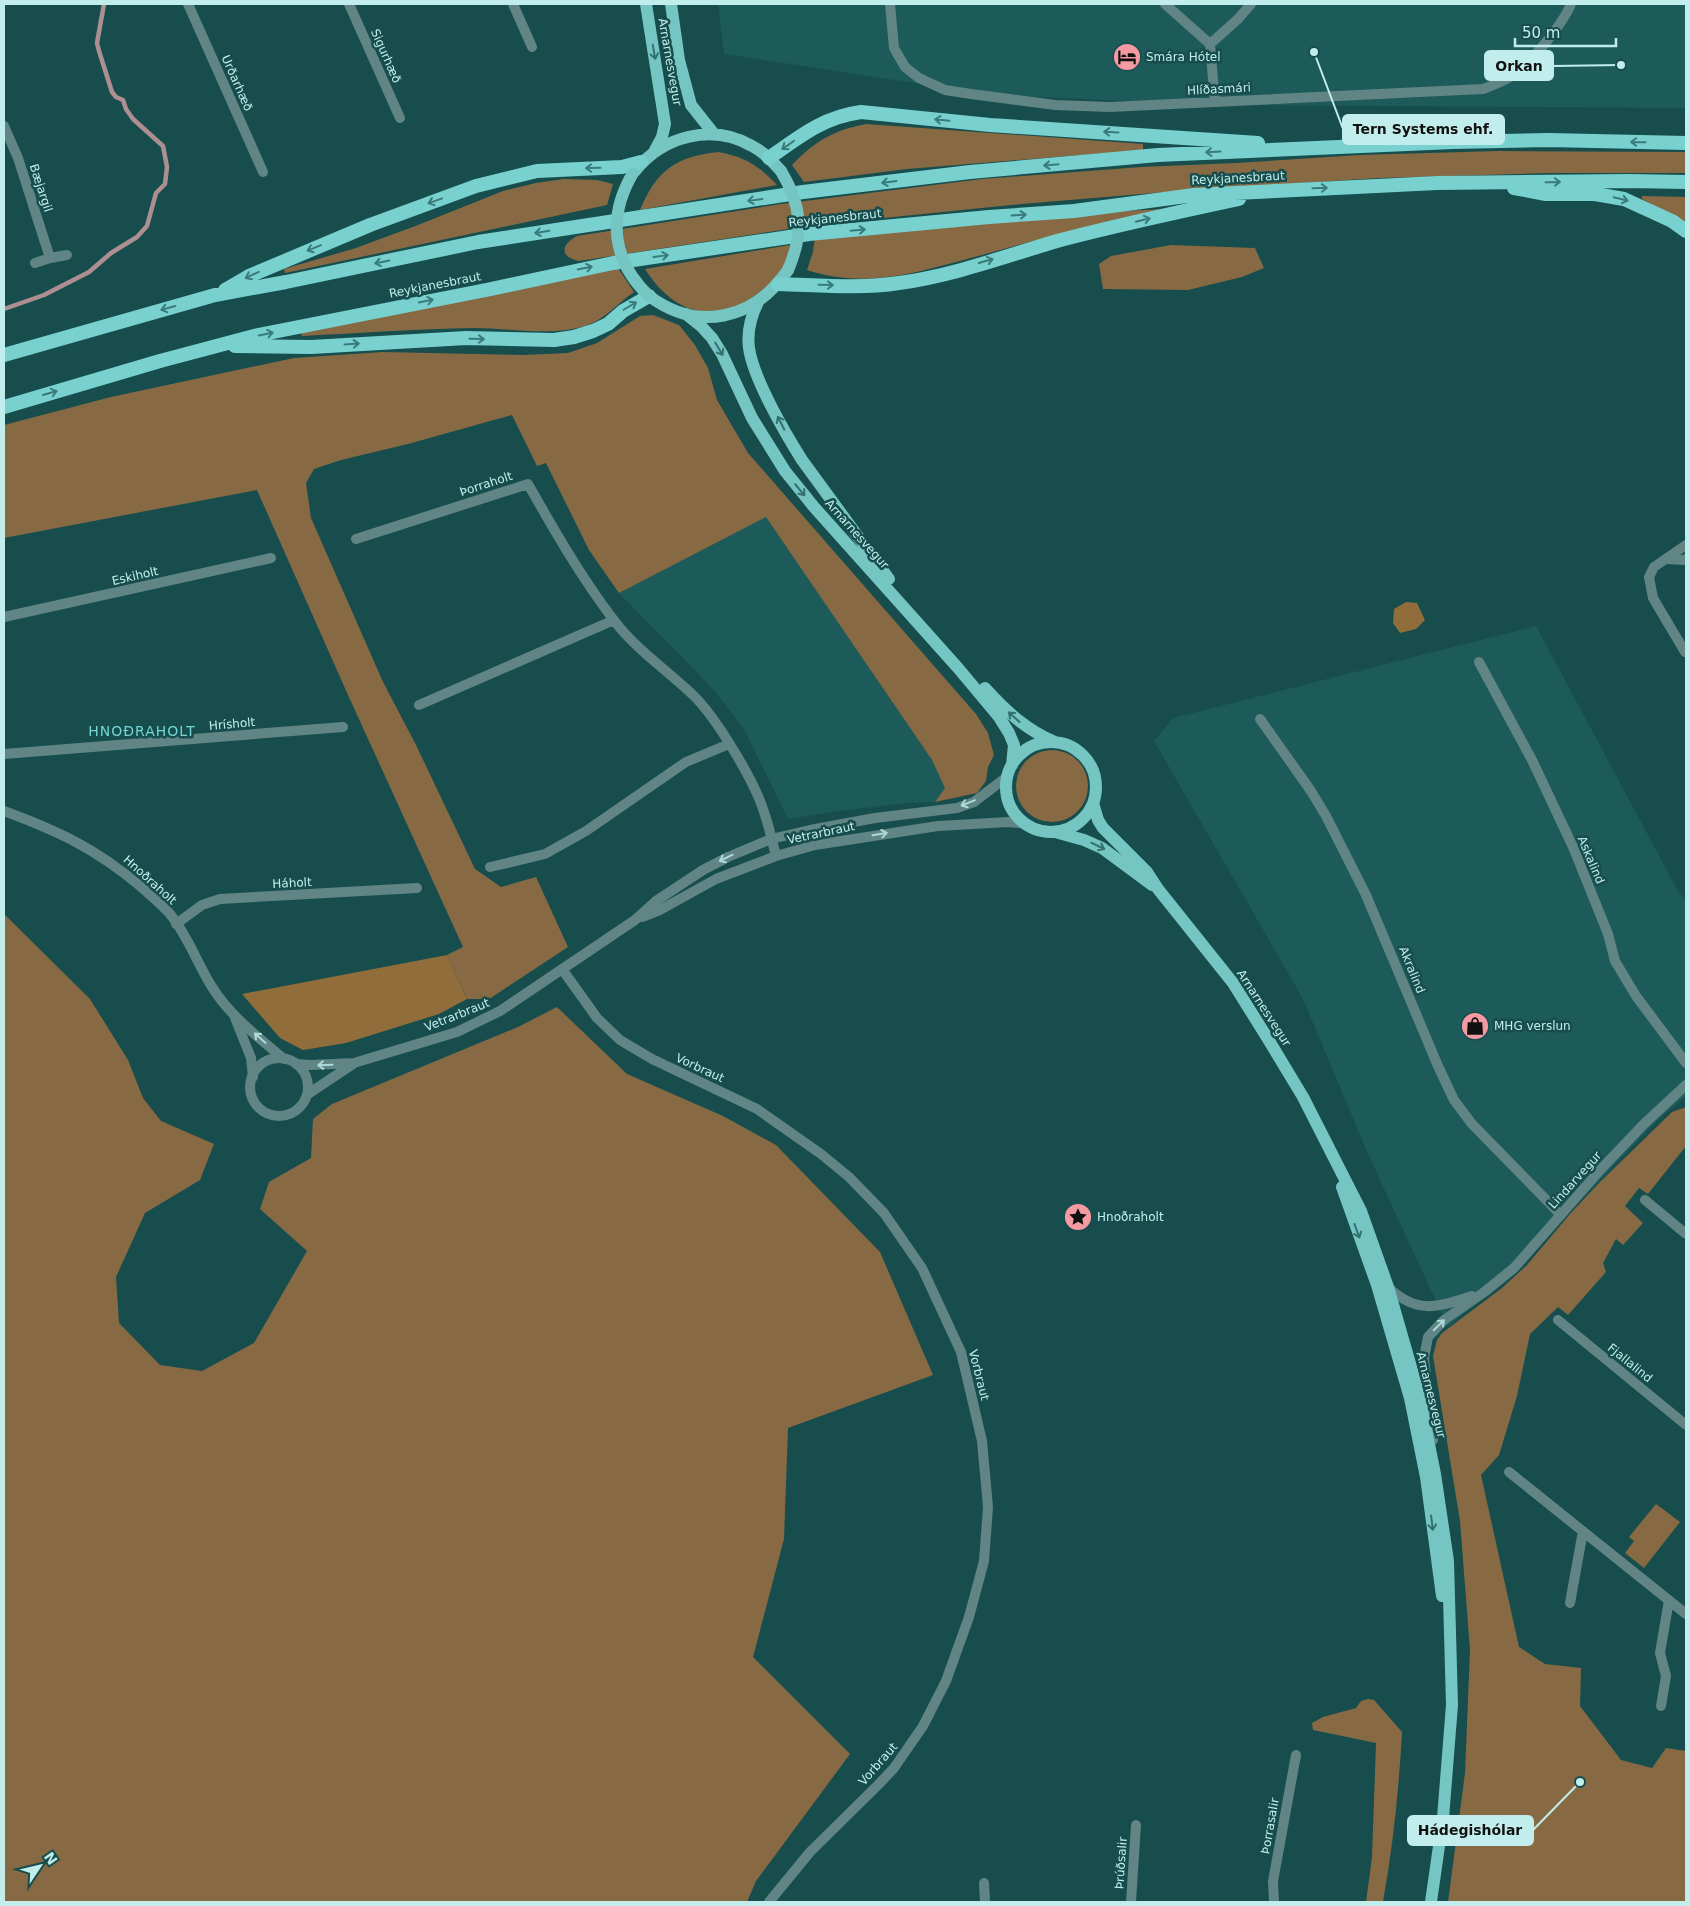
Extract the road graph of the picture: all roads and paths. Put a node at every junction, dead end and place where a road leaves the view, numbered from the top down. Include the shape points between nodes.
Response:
1 (188, 4) edge
2 (349, 4) edge
3 (513, 4) edge
4 (646, 4) edge
5 (671, 4) edge
6 (890, 4) edge
7 (1165, 4) edge
8 (1252, 4) edge
9 (1571, 4) edge
10 (1210, 44) junction
11 (532, 47) dead end
12 (1215, 102) junction
13 (400, 118) dead end
14 (4, 126) edge
15 (714, 134) junction
16 (1686, 144) edge
17 (1319, 147) junction
18 (653, 152) junction
19 (769, 158) junction
20 (637, 168) junction
21 (263, 172) dead end
22 (1486, 182) junction
23 (1686, 182) edge
24 (1288, 190) junction
25 (1686, 231) edge
26 (67, 255) dead end
27 (50, 258) junction
28 (35, 263) dead end
29 (778, 284) junction
30 (215, 295) junction
31 (650, 296) junction
32 (758, 302) junction
33 (686, 314) junction
34 (219, 346) junction
35 (4, 355) edge
36 (4, 407) edge
37 (356, 538) dead end
38 (1686, 545) edge
39 (271, 558) dead end
40 (1668, 559) junction
41 (1686, 559) edge
42 (4, 618) edge
43 (614, 620) junction
44 (1686, 651) edge
45 (1479, 662) dead end
46 (419, 705) dead end
47 (1260, 719) dead end
48 (343, 728) dead end
49 (1055, 742) junction
50 (729, 744) junction
51 (4, 754) edge
52 (1010, 770) junction
53 (1093, 803) junction
54 (4, 811) edge
55 (1026, 824) junction
56 (1052, 832) junction
57 (771, 839) junction
58 (776, 856) junction
59 (490, 867) dead end
60 (417, 888) dead end
61 (1158, 889) junction
62 (635, 920) junction
63 (176, 924) junction
64 (562, 969) junction
65 (235, 1017) junction
66 (284, 1059) junction
67 (354, 1063) junction
68 (1686, 1063) edge
69 (296, 1064) junction
70 (252, 1077) junction
71 (1686, 1085) edge
72 (308, 1094) junction
73 (1330, 1152) junction
74 (1645, 1200) dead end
75 (1560, 1215) junction
76 (1686, 1234) edge
77 (1388, 1287) junction
78 (1483, 1293) junction
79 (1558, 1320) dead end
80 (1686, 1425) edge
81 (1509, 1472) dead end
82 (1435, 1474) junction
83 (1583, 1531) junction
84 (1669, 1600) junction
85 (1570, 1603) dead end
86 (1686, 1614) edge
87 (1450, 1658) junction
88 (1661, 1706) dead end
89 (1296, 1755) dead end
90 (1136, 1825) dead end
91 (984, 1883) dead end
92 (769, 1902) edge
93 (985, 1902) edge
94 (1131, 1902) edge
95 (1274, 1902) edge
96 (1431, 1902) edge

1 - 21 street, Urðarhæð
2 - 13 street, Sigurhæð
3 - 11 street
4 -> 18 main road, Arnarnesvegur via 666,124
5 - 15 main road, Arnarnesvegur via 679,60 691,105
6 - 12 street, Hlíðasmári via 894,48 898,57 919,78 945,90 1055,105 1110,107
7 - 10 street
8 - 10 street
9 - 12 street, Hlíðasmári via 1564,18 1515,74 1483,89
10 - 12 street
14 - 27 street, Bæjargil via 18,158
15 - 18 main road, Arnarnesvegur via 690,136
15 - 19 main road, Arnarnesvegur via 746,143
16 -> 17 highway via 1548,140
17 -> 19 highway via 990,125 861,112 825,121
17 -> 30 highway via 1158,155 970,172 803,192 478,242
18 - 20 main road, Arnarnesvegur
19 - 29 main road, Arnarnesvegur, bridge via 790,186 799,220 794,254
20 -> 30 highway via 537,171 476,186 290,258
20 - 31 main road, Arnarnesvegur, bridge via 626,185 617,210 617,238 628,270
22 -> 23 highway, Reykjanesbraut
24 -> 22 highway, Reykjanesbraut
22 -> 25 highway via 1546,194 1594,194 1624,199
29 -> 24 highway via 878,286 901,283 1172,213
34 -> 24 highway, Reykjanesbraut via 258,335 621,261 809,234 1074,211 1194,195
26 - 27 street
27 - 28 street
29 - 32 main road, Arnarnesvegur
30 -> 35 highway
31 - 33 main road, Arnarnesvegur
34 -> 31 highway via 311,347 466,338 574,338 608,324
32 - 33 main road, Arnarnesvegur via 723,316
49 -> 32 main road, Arnarnesvegur via 1014,718 916,611 802,460 780,421 749,348 749,334
33 -> 52 main road, Arnarnesvegur via 701,326 722,354 752,418 784,471 999,717 1014,745
36 -> 34 highway, Reykjanesbraut
37 - 43 street, Þorraholt via 528,484
38 - 40 street
39 - 42 street, Eskiholt
40 - 41 street
40 - 44 street via 1650,572 1650,586 1653,598
43 - 46 street
43 - 50 street, Þorraholt via 638,647 695,696
45 - 68 street, Askalind via 1533,762 1573,847 1608,934 1615,961 1636,996
47 - 75 street, Akralind via 1321,808 1366,894 1454,1100 1472,1124
48 - 51 street, Hrísholt
49 - 52 main road via 1030,747
49 - 53 main road via 1071,747 1089,762 1096,785
50 - 57 street, Þorraholt via 764,810
50 - 59 street via 686,762 586,831 545,854
52 - 55 main road via 1007,791 1011,806
52 -> 57 street, Vetrarbraut via 974,802 957,808 842,823
53 - 56 main road via 1077,824
53 - 61 main road, Arnarnesvegur via 1103,828 1147,872
54 - 63 street, Hnoðraholt via 48,828 105,858 154,898
55 - 56 main road
58 -> 55 street, Vetrarbraut via 815,845 938,826
56 -> 61 main road, Arnarnesvegur via 1102,848
57 - 58 street, Þorraholt
57 -> 62 street, Vetrarbraut via 703,870 656,901
58 - 62 street, Vetrarbraut via 716,879
60 - 63 street, Háholt via 220,899 202,905
61 - 73 main road, Arnarnesvegur via 1233,983 1303,1097
62 - 64 street, Vetrarbraut
63 - 65 street, Hnoðraholt via 212,988
64 - 67 street, Vetrarbraut via 485,1019 440,1037
64 - 92 street, Vorbraut via 597,1018 620,1040 652,1059 757,1109 821,1154 884,1213 922,1268 961,1352 982,1441 988,1507 984,1561 969,1617 946,1681 923,1726 894,1768 810,1852
66 -> 65 street, Hnoðraholt
65 - 70 street, Hnoðraholt via 251,1058
66 - 69 street, Vetrarbraut
66 - 70 street via 276,1058 262,1064
67 -> 69 street, Vetrarbraut
67 - 72 street, Vetrarbraut
69 - 72 street via 306,1077
70 - 72 street, Vetrarbraut via 254,1100 269,1114 281,1116 295,1112
71 - 75 street, Lindarvegur via 1644,1124
73 - 77 main road, Arnarnesvegur via 1362,1211
73 -> 87 main road, Arnarnesvegur via 1377,1285 1410,1398 1426,1477
74 - 76 street
75 - 78 street, Lindarvegur via 1514,1268
77 - 78 street, Lindarvegur via 1403,1300 1433,1307
77 - 82 main road, Arnarnesvegur via 1418,1394
82 -> 78 street, Lindarvegur via 1424,1358 1428,1337 1439,1324
79 - 80 street, Fjallalind
81 - 83 street
82 - 87 main road, Arnarnesvegur via 1448,1562
83 - 84 street
83 - 85 street
84 - 86 street
84 - 88 street via 1660,1653 1666,1676
87 - 96 main road, Arnarnesvegur via 1452,1705 1448,1759
89 - 95 street, Þorrasalir via 1273,1881
90 - 94 street, Þrúðsalir
91 - 93 street

